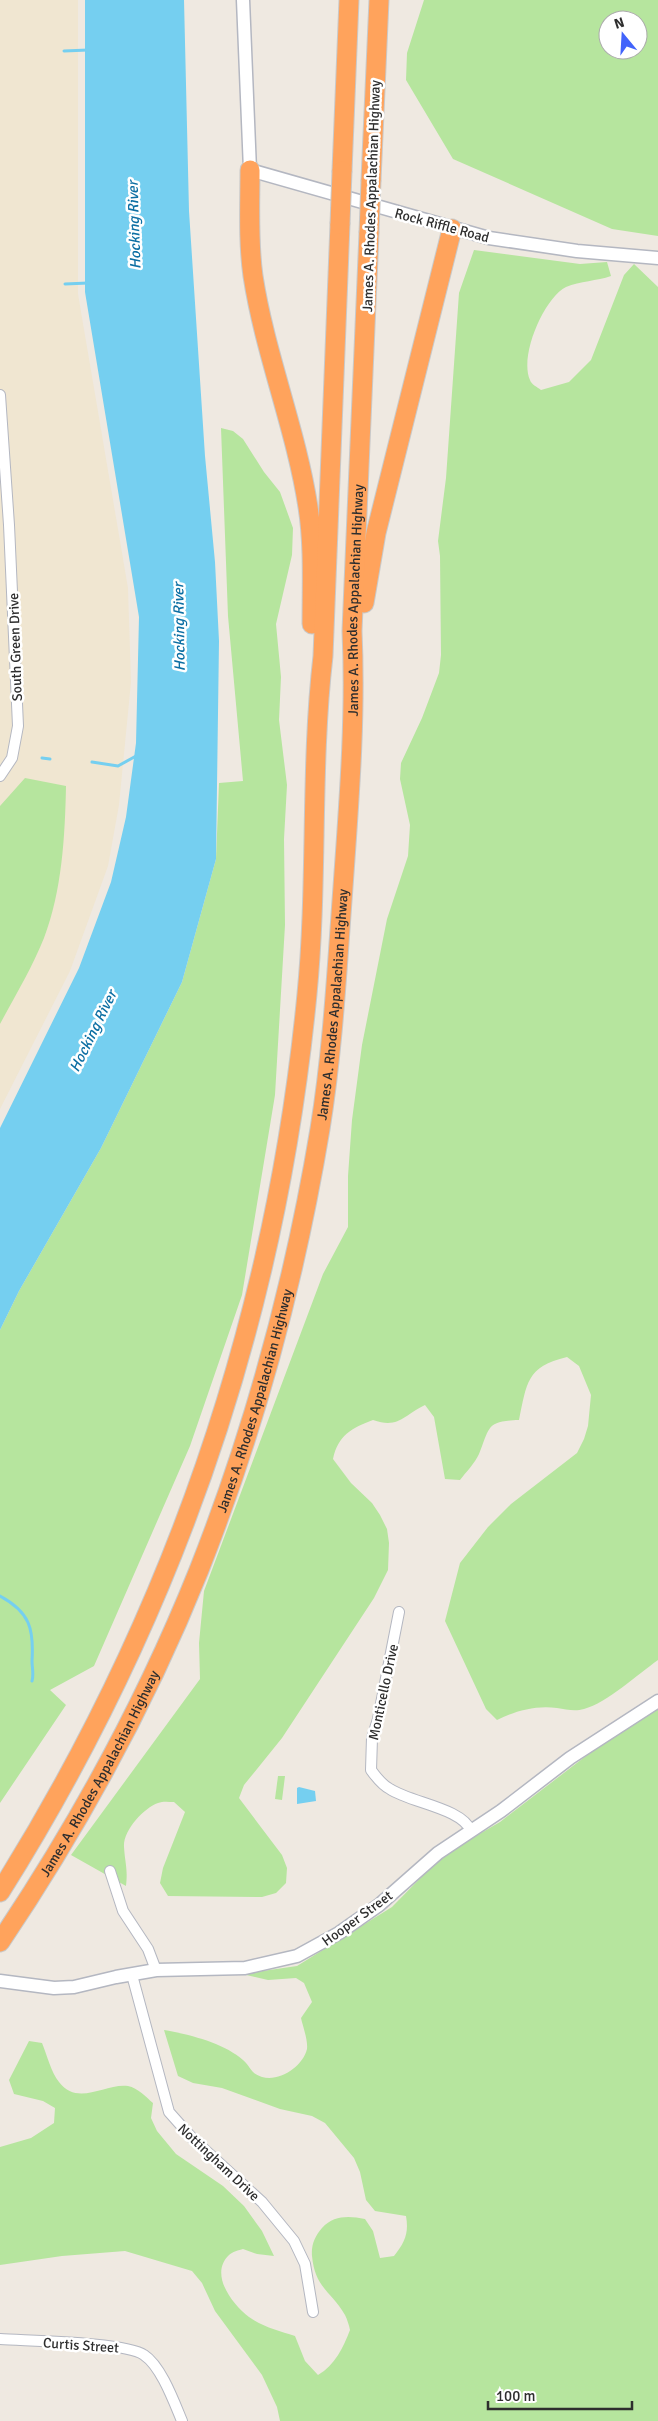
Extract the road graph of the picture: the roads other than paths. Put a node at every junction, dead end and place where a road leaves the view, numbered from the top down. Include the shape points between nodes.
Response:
1 (243, 0) edge
2 (349, 0) edge
3 (379, 0) edge
4 (250, 170) junction
5 (452, 229) junction
6 (658, 258) edge
7 (0, 395) edge
8 (354, 665) junction
9 (318, 704) junction
10 (0, 776) edge
11 (399, 1612) dead end
12 (658, 1702) edge
13 (471, 1831) junction
14 (110, 1871) dead end
15 (0, 1892) edge
16 (0, 1942) edge
17 (156, 1970) junction
18 (132, 1974) junction
19 (2, 1981) edge
20 (313, 2312) dead end
21 (0, 2340) edge
22 (182, 2421) edge

1 - 4 street
2 - 9 highway, James A. Rhodes Appalachian Highway, bridge via 323,656
3 - 8 highway, James A. Rhodes Appalachian Highway, bridge via 352,631
4 - 5 street, Rock Riffle Road
4 - 9 highway via 249,225 253,275 301,465 309,510 312,655
5 - 6 street, Rock Riffle Road via 527,244
5 - 8 highway via 376,533
7 - 10 street, South Green Drive via 10,525 18,726 12,758
8 - 16 highway, James A. Rhodes Appalachian Highway via 348,828 335,1002 321,1117 292,1267 266,1372 218,1520 155,1669 78,1816
9 - 15 highway, James A. Rhodes Appalachian Highway via 308,993 276,1211 245,1342 209,1459 178,1544 130,1655 69,1776
11 - 13 street, Monticello Drive via 372,1738 370,1770 389,1789 453,1814 468,1822
12 - 13 street, Hooper Street via 570,1758
13 - 17 street, Hooper Street via 438,1853 379,1905 310,1951 286,1960 245,1968
14 - 17 street via 123,1911 148,1949
17 - 18 street, Hooper Street
18 - 19 street, Hooper Street via 74,1987 54,1988
18 - 20 street, Nottingham Drive via 169,2112 193,2139 262,2202 294,2241 305,2264
21 - 22 street, Curtis Street via 112,2346 139,2352 156,2369

